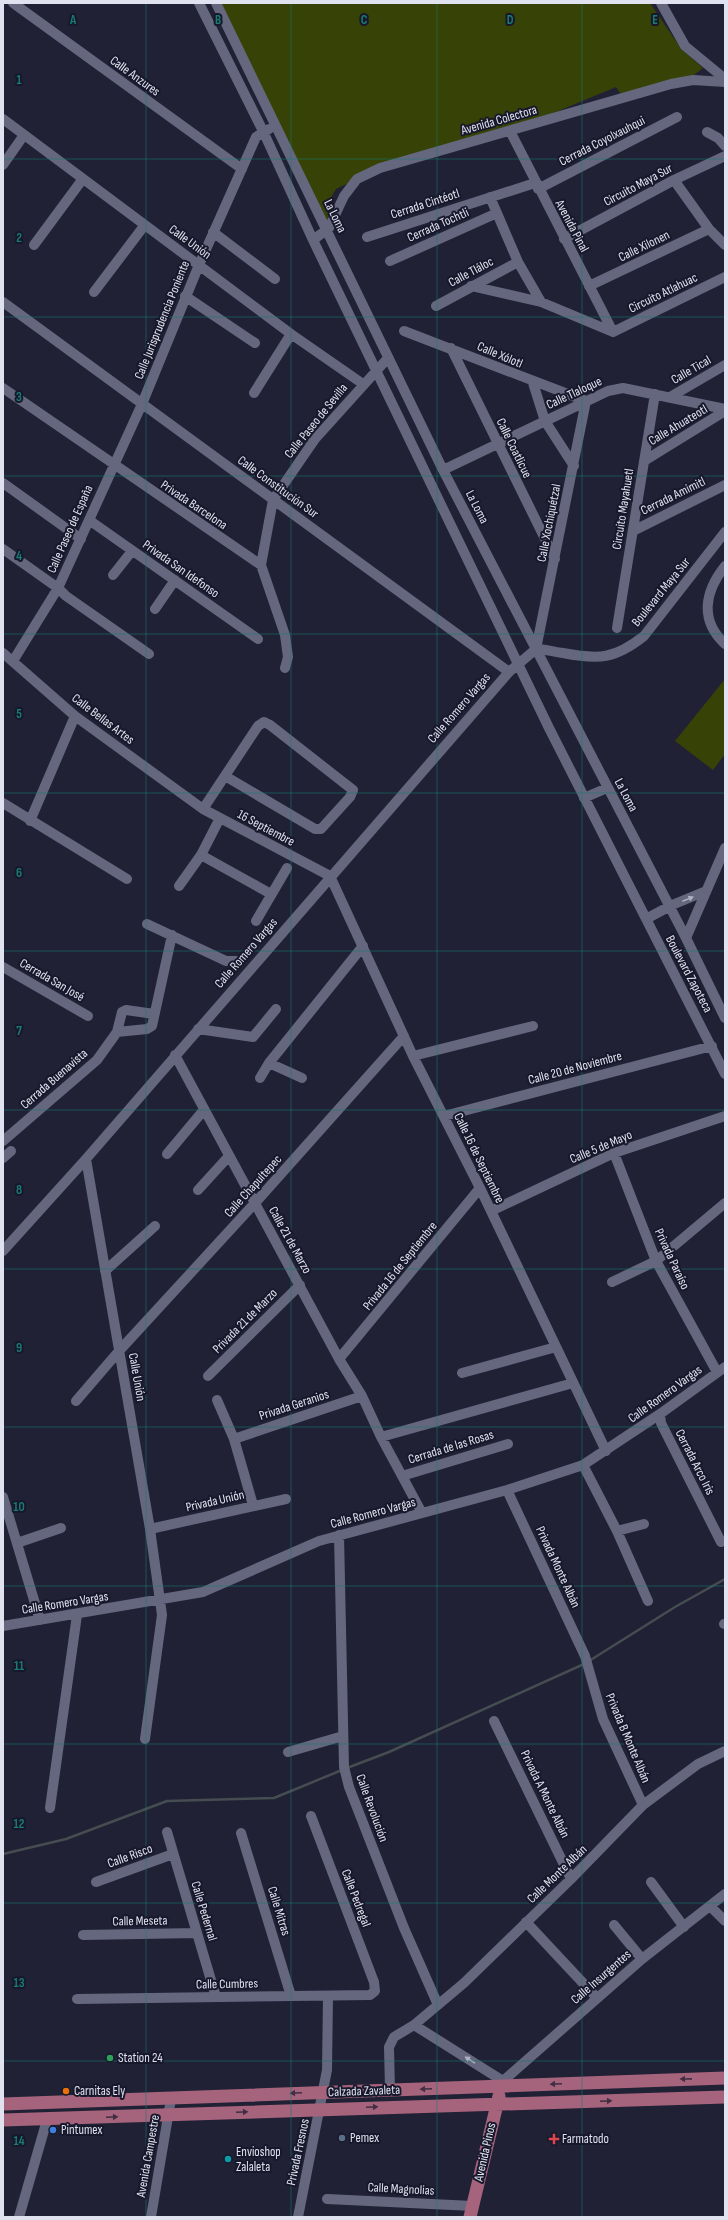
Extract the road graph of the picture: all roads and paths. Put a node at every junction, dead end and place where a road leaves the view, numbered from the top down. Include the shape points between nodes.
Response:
1 (13, 3) edge
2 (199, 3) edge
3 (216, 3) edge
4 (661, 3) edge
5 (725, 80) edge
6 (677, 117) dead end
7 (3, 119) edge
8 (277, 126) junction
9 (263, 131) junction
10 (510, 131) junction
11 (707, 132) dead end
12 (24, 135) junction
13 (725, 146) edge
14 (725, 156) edge
15 (3, 165) edge
16 (242, 169) junction
17 (82, 180) junction
18 (674, 180) junction
19 (537, 186) junction
20 (490, 197) junction
21 (497, 213) junction
22 (144, 226) junction
23 (709, 228) junction
24 (327, 230) junction
25 (213, 232) junction
26 (367, 237) dead end
27 (564, 239) junction
28 (313, 240) junction
29 (34, 245) dead end
30 (725, 245) edge
31 (390, 261) dead end
32 (518, 262) junction
33 (198, 265) junction
34 (725, 277) edge
35 (275, 279) dead end
36 (471, 286) junction
37 (589, 286) junction
38 (94, 292) dead end
39 (185, 296) junction
40 (3, 302) edge
41 (541, 302) junction
42 (436, 306) dead end
43 (404, 331) dead end
44 (612, 332) junction
45 (291, 334) junction
46 (255, 343) dead end
47 (451, 348) junction
48 (388, 358) junction
49 (725, 365) edge
50 (376, 370) junction
51 (533, 382) junction
52 (363, 384) junction
53 (3, 388) edge
54 (254, 393) dead end
55 (655, 394) junction
56 (670, 397) junction
57 (586, 401) junction
58 (142, 404) junction
59 (725, 410) edge
60 (545, 421) junction
61 (497, 444) junction
62 (644, 461) junction
63 (113, 466) junction
64 (574, 466) junction
65 (443, 470) junction
66 (3, 483) edge
67 (725, 485) edge
68 (273, 500) junction
69 (89, 520) junction
70 (633, 531) junction
71 (725, 532) edge
72 (81, 539) junction
73 (3, 549) edge
74 (132, 551) junction
75 (555, 559) junction
76 (261, 565) junction
77 (725, 566) edge
78 (113, 575) dead end
79 (175, 580) junction
80 (58, 588) junction
81 (155, 609) dead end
82 (617, 628) dead end
83 (258, 639) dead end
84 (725, 644) edge
85 (536, 649) junction
86 (3, 653) edge
87 (149, 654) dead end
88 (13, 661) junction
89 (519, 663) junction
90 (285, 668) dead end
91 (509, 672) junction
92 (75, 716) junction
93 (225, 776) junction
94 (607, 788) junction
95 (584, 798) junction
96 (192, 801) joint
97 (3, 803) edge
98 (203, 809) junction
99 (220, 818) junction
100 (30, 821) junction
101 (725, 850) edge
102 (201, 855) junction
103 (287, 868) dead end
104 (330, 876) junction
105 (127, 879) dead end
106 (178, 886) dead end
107 (706, 891) junction
108 (271, 894) junction
109 (669, 906) junction
110 (646, 919) junction
111 (256, 921) dead end
112 (147, 924) dead end
113 (172, 935) junction
114 (686, 938) junction
115 (363, 946) junction
116 (237, 961) dead end
117 (3, 967) edge
118 (276, 1009) dead end
119 (154, 1014) junction
120 (88, 1016) dead end
121 (725, 1018) edge
122 (533, 1026) dead end
123 (198, 1029) junction
124 (117, 1032) junction
125 (404, 1036) junction
126 (712, 1046) junction
127 (175, 1055) junction
128 (413, 1056) junction
129 (722, 1060) edge
130 (269, 1063) junction
131 (725, 1074) edge
132 (260, 1078) dead end
133 (302, 1078) dead end
134 (203, 1111) junction
135 (444, 1116) junction
136 (725, 1116) edge
137 (3, 1141) edge
138 (11, 1151) dead end
139 (614, 1152) junction
140 (167, 1154) dead end
141 (229, 1156) junction
142 (3, 1158) edge
143 (86, 1159) junction
144 (480, 1188) junction
145 (198, 1190) dead end
146 (255, 1203) junction
147 (725, 1203) edge
148 (491, 1211) junction
149 (155, 1226) dead end
150 (3, 1251) edge
151 (656, 1261) junction
152 (105, 1271) junction
153 (612, 1282) dead end
154 (300, 1285) junction
155 (556, 1347) junction
156 (119, 1350) junction
157 (339, 1359) junction
158 (721, 1370) edge
159 (462, 1373) dead end
160 (208, 1376) dead end
161 (573, 1383) junction
162 (362, 1396) junction
163 (217, 1400) dead end
164 (76, 1401) dead end
165 (660, 1414) junction
166 (381, 1437) junction
167 (234, 1438) junction
168 (508, 1444) dead end
169 (606, 1451) junction
170 (583, 1465) junction
171 (402, 1476) junction
172 (507, 1490) junction
173 (3, 1497) edge
174 (286, 1499) dead end
175 (253, 1505) junction
176 (422, 1514) junction
177 (644, 1524) dead end
178 (61, 1528) dead end
179 (150, 1529) junction
180 (618, 1531) junction
181 (339, 1535) junction
182 (721, 1542) dead end
183 (17, 1543) junction
184 (159, 1600) junction
185 (648, 1600) dead end
186 (77, 1615) junction
187 (40, 1620) junction
188 (3, 1626) edge
189 (585, 1656) joint
190 (494, 1721) dead end
191 (343, 1736) junction
192 (145, 1739) dead end
193 (725, 1751) edge
194 (288, 1752) dead end
195 (643, 1805) junction
196 (50, 1808) dead end
197 (311, 1816) dead end
198 (167, 1832) dead end
199 (242, 1833) dead end
200 (173, 1854) junction
201 (571, 1879) junction
202 (96, 1882) dead end
203 (651, 1882) dead end
204 (725, 1894) edge
205 (710, 1906) junction
206 (725, 1921) edge
207 (526, 1922) junction
208 (614, 1924) dead end
209 (684, 1927) junction
210 (197, 1933) junction
211 (83, 1935) dead end
212 (642, 1959) junction
213 (375, 1991) joint
214 (291, 1996) junction
215 (328, 1996) junction
216 (216, 1997) junction
217 (597, 1998) junction
218 (77, 1999) dead end
219 (438, 2004) junction
220 (414, 2025) junction
221 (725, 2078) edge
222 (502, 2084) junction
223 (390, 2090) junction
224 (324, 2092) junction
225 (725, 2097) edge
226 (171, 2099) junction
227 (3, 2104) edge
228 (497, 2104) junction
229 (320, 2109) junction
230 (168, 2115) junction
231 (3, 2120) edge
232 (47, 2120) junction
233 (327, 2199) dead end
234 (471, 2211) edge
235 (19, 2217) edge
236 (151, 2217) edge
237 (298, 2217) edge

1 - 16 street, Calle Anzures
2 - 9 street, Boulevard Zapoteca
3 - 8 street, La Loma
4 - 5 street via 685,46
5 - 10 street, Avenida Colectora via 693,80 670,84
6 - 19 street, Cerrada Coyolxauhqui
7 - 12 street, Calle Unión
8 - 9 street
8 - 24 street, La Loma
9 - 16 street, Calle Jurisprudencia Poniente via 256,137
9 - 28 street, Boulevard Zapoteca
10 - 19 street, Avenida Pinal
10 - 24 street, Avenida Colectora via 380,168 357,179 344,196
11 - 13 street via 718,138
12 - 15 street
12 - 17 street, Calle Unión
14 - 18 street, Circuito Maya Sur
16 - 25 street, Calle Jurisprudencia Poniente
17 - 22 street, Calle Unión
17 - 29 street
18 - 23 street
18 - 27 street, Circuito Maya Sur
19 - 20 street, Cerrada Cintéotl
19 - 27 street, Avenida Pinal
20 - 21 street
20 - 26 street, Cerrada Cintéotl
21 - 31 street, Cerrada Tochtli
21 - 32 street
22 - 33 street, Calle Unión
22 - 38 street
23 - 30 street
23 - 37 street, Calle Xilonen
24 - 28 street, Avenida Colectora
24 - 48 street, La Loma
25 - 33 street, Calle Jurisprudencia Poniente
25 - 35 street
27 - 37 street, Avenida Pinal
28 - 50 street, Boulevard Zapoteca
32 - 36 street, Calle Tláloc
32 - 41 street
33 - 39 street, Calle Jurisprudencia Poniente
33 - 45 street, Calle Unión
34 - 44 street, Circuito Atlahuac
36 - 41 street
36 - 42 street, Calle Tláloc
37 - 44 street, Avenida Pinal
39 - 46 street
39 - 58 street, Calle Jurisprudencia Poniente
40 - 58 street, Calle Constitución Sur
41 - 44 street
43 - 47 street, Calle Xólotl
45 - 52 street, Calle Unión
45 - 54 street
47 - 51 street, Calle Xólotl
47 - 61 street, Calle Coatlicue
48 - 50 street, Calle Paseo de Sevilla
48 - 65 street, La Loma
49 - 56 street, Calle Tical
50 - 52 street, Calle Paseo de Sevilla
50 - 89 street, Boulevard Zapoteca
51 - 57 street, Calle Xólotl
51 - 60 street
52 - 68 street, Calle Paseo de Sevilla via 315,438
53 - 63 street, Privada Barcelona
55 - 56 street, Calle Tlaloque
55 - 57 street, Calle Tlaloque via 622,388
55 - 62 street, Circuito Mayahuetl
56 - 59 street, Calle Tlaloque
57 - 60 street, Calle Tlaloque
57 - 64 street, Calle Xochiquétzal
58 - 63 street, Calle Paseo de España
58 - 68 street, Calle Constitución Sur
59 - 62 street, Calle Ahuateotl
60 - 61 street, Calle Tlaloque
60 - 64 street
61 - 65 street, Calle Tlaloque
61 - 75 street, Calle Coatlicue
62 - 70 street, Circuito Mayahuetl
63 - 69 street, Calle Paseo de España
63 - 76 street, Privada Barcelona
64 - 75 street, Calle Xochiquétzal
65 - 85 street, La Loma
66 - 72 street
67 - 70 street, Cerrada Amimitl
68 - 76 street, Calle Paseo de Sevilla
68 - 91 street, Calle Constitución Sur
69 - 72 street, Calle Paseo de España
69 - 74 street, Privada San Idefonso
70 - 82 street, Circuito Mayahuetl
71 - 85 street, Boulevard Maya Sur via 644,636 627,649 603,657 582,657
72 - 80 street, Calle Paseo de España
73 - 80 street
74 - 78 street
74 - 79 street, Privada San Idefonso
75 - 85 street, Calle Xochiquétzal
76 - 90 street, Calle Paseo de Sevilla via 285,635 288,657
77 - 84 street via 710,589 708,602 711,623 717,636
79 - 81 street
79 - 83 street, Privada San Idefonso
80 - 87 street
80 - 88 street, Calle Paseo de España
85 - 89 street
85 - 94 street, La Loma
86 - 88 street, Calle Bellas Artes
88 - 92 street, Calle Bellas Artes
89 - 91 street
89 - 95 street, Boulevard Zapoteca
91 - 104 street, Calle Romero Vargas
92 - 96 street, Calle Bellas Artes
92 - 100 street
93 - 93 street via 314,829 321,830 350,797 353,790 264,722 258,726
93 - 98 street
94 - 95 street
94 - 109 street, La Loma
95 - 110 street, Boulevard Zapoteca
96 - 98 street, 16 Septiembre
97 - 100 street
98 - 99 street, 16 Septiembre
99 - 102 street
99 - 104 street, 16 Septiembre
100 - 105 street
101 - 107 street
102 - 106 street
102 - 108 street
103 - 108 street
104 - 115 street, Calle 16 de Septiembre
104 - 123 street, Calle Romero Vargas
109 -> 107 street
107 - 114 street
108 - 111 street
109 - 110 street
109 - 114 street, La Loma
110 - 126 street, Boulevard Zapoteca
112 - 113 street
113 - 116 street via 226,961
113 - 119 street
114 - 121 street, La Loma
115 - 125 street, Calle 16 de Septiembre
115 - 130 street
117 - 120 street, Cerrada San José
118 - 123 street via 253,1037
119 - 124 street via 149,1028
119 - 124 street, Cerrada Buenavista via 124,1010
122 - 128 street
123 - 127 street, Calle Romero Vargas
124 - 137 street, Cerrada Buenavista via 97,1060 81,1076
125 - 128 street, Calle 16 de Septiembre
125 - 146 street, Calle Chapultepec
126 - 129 street, Boulevard Zapoteca
126 - 135 street, Calle 20 de Noviembre
127 - 134 street, Calle 21 de Marzo
127 - 143 street, Calle Romero Vargas
128 - 135 street, Calle 16 de Septiembre
129 - 131 street
130 - 132 street
130 - 133 street
134 - 140 street
134 - 141 street, Calle 21 de Marzo
135 - 144 street, Calle 16 de Septiembre
136 - 139 street, Calle 5 de Mayo
138 - 142 street
139 - 148 street, Calle 5 de Mayo
139 - 151 street, Privada Paraíso
141 - 145 street
141 - 146 street, Calle 21 de Marzo
143 - 150 street, Calle Romero Vargas
143 - 152 street, Calle Unión
144 - 148 street, Calle 16 de Septiembre
144 - 157 street, Privada 16 de Septiembre
146 - 154 street, Calle 21 de Marzo
146 - 156 street, Calle Chapultepec
147 - 151 street
148 - 155 street, Calle 16 de Septiembre
149 - 152 street
151 - 153 street
151 - 158 street, Privada Paraíso
152 - 156 street, Calle Unión
154 - 157 street, Calle 21 de Marzo
154 - 160 street, Privada 21 de Marzo
155 - 159 street
155 - 161 street, Calle 16 de Septiembre
156 - 164 street, Calle Chapultepec
156 - 179 street, Calle Unión
157 - 162 street, Calle 21 de Marzo
158 - 165 street, Calle Romero Vargas
161 - 166 street
161 - 169 street, Calle 16 de Septiembre
162 - 166 street, Calle 21 de Marzo
162 - 167 street, Privada Geranios
163 - 167 street
165 - 169 street, Calle Romero Vargas
165 - 182 street, Cerrada Arco Iris via 664,1429
166 - 171 street, Calle 21 de Marzo
167 - 175 street
168 - 171 street, Cerrada de las Rosas
169 - 170 street, Calle Romero Vargas
170 - 172 street, Calle Romero Vargas
170 - 180 street
171 - 176 street, Calle 21 de Marzo
172 - 176 street, Calle Romero Vargas
172 - 189 street, Privada Monte Albán
173 - 183 street
174 - 175 street, Privada Unión
175 - 179 street, Privada Unión
176 - 181 street, Calle Romero Vargas
177 - 180 street
178 - 183 street
179 - 184 street, Calle Unión
180 - 185 street
181 - 184 street, Calle Romero Vargas via 319,1541 203,1592
181 - 191 street, Calle Revolución
183 - 187 street
184 - 186 street, Calle Romero Vargas
184 - 192 street, Calle Unión via 162,1624
186 - 187 street, Calle Romero Vargas
186 - 196 street
187 - 188 street, Calle Romero Vargas
189 - 195 street, Privada B Monte Albán via 603,1719
190 - 201 street, Privada A Monte Albán
191 - 194 street
191 - 219 street, Calle Revolución via 344,1767 349,1787 404,1928
193 - 195 street, Calle Monte Albán via 698,1764
195 - 201 street, Calle Monte Albán
197 - 213 street, Calle Pedregal via 374,1982
198 - 200 street, Calle Pedernal
199 - 214 street, Calle Mitras
200 - 202 street, Calle Risco
200 - 210 street, Calle Pedernal
201 - 207 street, Calle Monte Albán
203 - 209 street
204 - 205 street, Calle Insurgentes
205 - 206 street
205 - 209 street, Calle Insurgentes
207 - 217 street
207 - 219 street, Calle Monte Albán
208 - 212 street
209 - 212 street, Calle Insurgentes
210 - 211 street, Calle Meseta
210 - 216 street, Calle Pedernal
212 - 217 street, Calle Insurgentes
213 - 215 street, Calle Cumbres via 370,1995
214 - 215 street, Calle Cumbres
214 - 216 street, Calle Cumbres
215 - 224 street, Privada Fresnos via 328,2070
216 - 218 street, Calle Cumbres
217 - 222 street, Calle Insurgentes
219 - 220 street, Calle Monte Albán
222 -> 220 street
220 - 223 street, Calle Monte Albán via 391,2041
221 -> 222 main road, Calzada Zavaleta
222 -> 223 main road, Calzada Zavaleta
222 - 228 main road, Avenida Pinos
223 - 224 main road, Calzada Zavaleta
224 -> 226 main road, Calzada Zavaleta
224 - 229 street, Privada Fresnos
228 -> 225 main road, Calzada Zavaleta
226 - 227 main road, Calzada Zavaleta
226 - 230 street, Avenida Campestre
229 -> 228 main road, Calzada Zavaleta
228 - 234 main road, Avenida Pinos
230 -> 229 main road, Calzada Zavaleta
229 - 237 street, Privada Fresnos
232 -> 230 main road, Calzada Zavaleta
230 - 236 street, Avenida Campestre
231 - 232 main road, Calzada Zavaleta
232 - 235 street
233 - 234 street, Calle Magnolias

